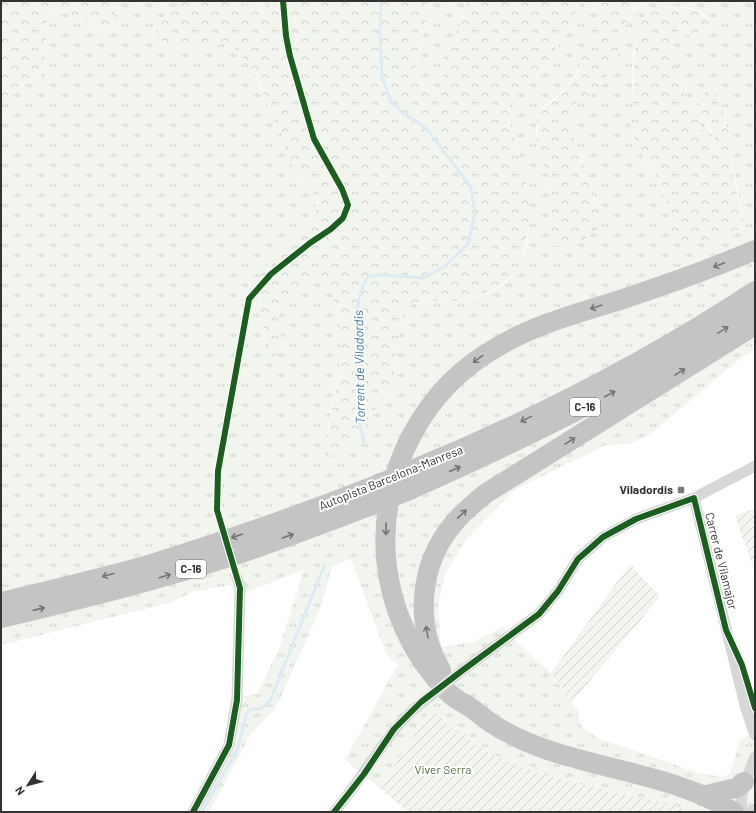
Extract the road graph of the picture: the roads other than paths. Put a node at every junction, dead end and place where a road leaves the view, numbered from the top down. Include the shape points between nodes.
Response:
1 (755, 250) edge
2 (755, 291) edge
3 (755, 310) edge
4 (755, 325) edge
5 (755, 466) edge
6 (377, 494) junction
7 (694, 498) junction
8 (237, 578) dead end
9 (1, 602) edge
10 (1, 618) edge
11 (464, 703) junction
12 (755, 736) edge
13 (755, 757) edge
14 (744, 782) junction
15 (703, 796) junction
16 (755, 809) edge
17 (193, 812) edge
18 (334, 812) edge
19 (734, 812) edge
20 (742, 812) edge
21 (751, 812) edge

1 -> 11 highway via 695,274 519,335 486,353 464,370 421,417 406,446 391,488 386,523 387,569 398,613 417,652 446,690
2 -> 6 highway, Autopista Barcelona-Manresa / C-16, bridge via 695,328 584,389 498,432 410,471
6 -> 3 highway, Autopista Barcelona-Manresa / C-16, bridge via 407,491 505,447 593,403
11 -> 4 highway via 435,660 423,614 424,588 432,558 454,522 486,494
5 - 7 street
6 -> 9 highway, Autopista Barcelona-Manresa / C-16 via 297,516 146,565
10 -> 6 highway, Autopista Barcelona-Manresa / C-16 via 76,601 208,563 302,532
7 - 12 street, Carrer de Vilamajor via 746,709
7 - 18 street, bridge via 636,519 603,538 578,559 558,591 539,614 463,670 394,729 364,774
8 - 17 street via 240,588 237,700 229,745
11 - 15 highway via 495,726 535,744 678,786
13 - 14 street
14 - 15 highway via 736,788
14 - 20 street
15 - 19 highway
16 - 21 street

